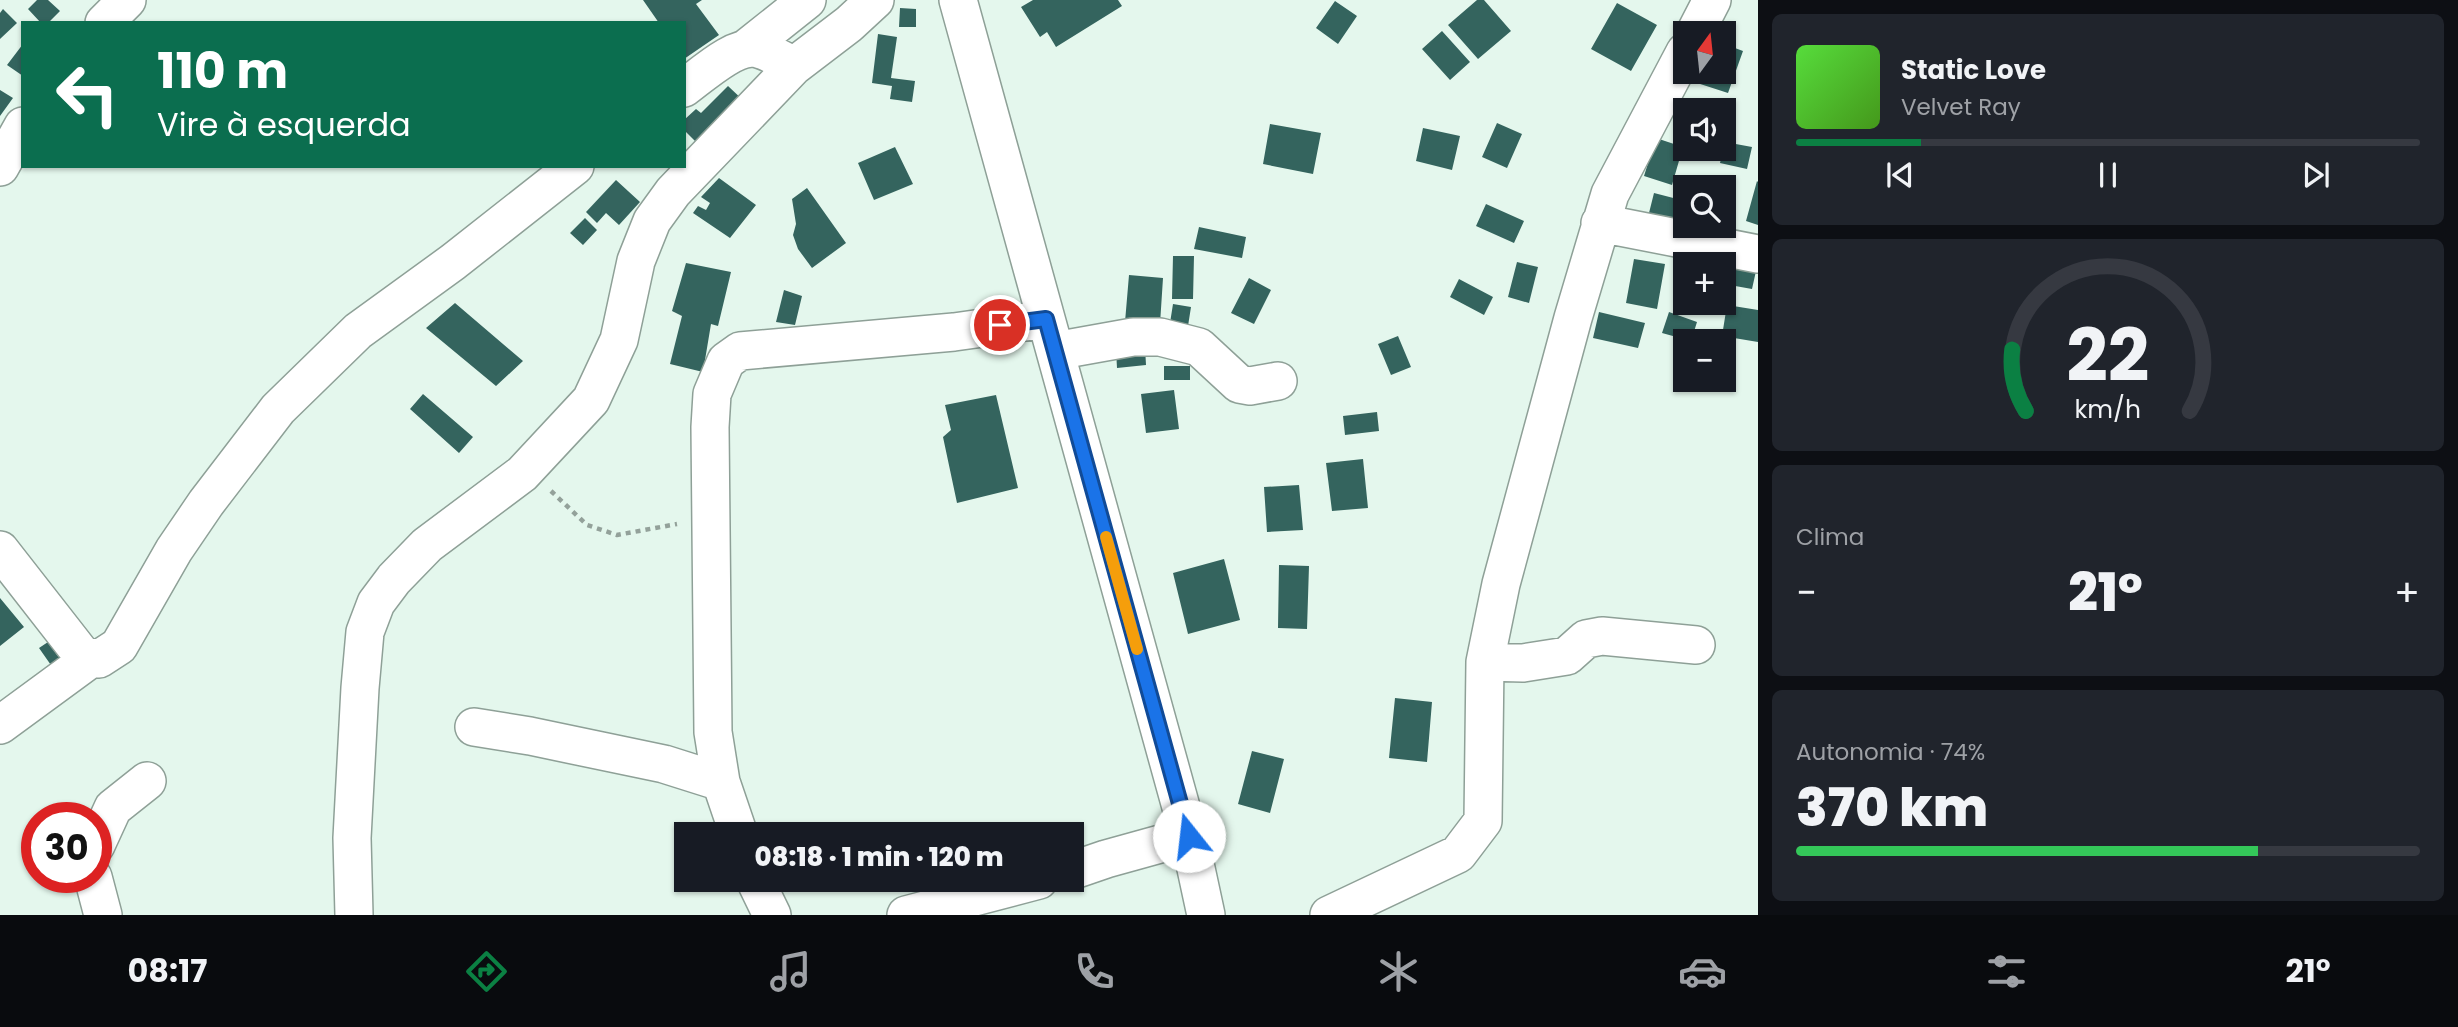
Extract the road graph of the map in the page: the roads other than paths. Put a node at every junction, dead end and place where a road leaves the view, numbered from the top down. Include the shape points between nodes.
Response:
1 (127, 0) edge
2 (807, 0) edge
3 (875, 0) edge
4 (958, 0) edge
5 (1712, 0) edge
6 (106, 21) edge
7 (1701, 21) edge
8 (748, 47) junction
9 (794, 66) junction
10 (1673, 75) edge
11 (686, 87) edge
12 (21, 130) edge
13 (0, 167) edge
14 (572, 168) edge
15 (1600, 223) junction
16 (1758, 254) edge
17 (1051, 335) junction
18 (1278, 381) dead end
19 (0, 551) edge
20 (1696, 645) dead end
21 (90, 659) junction
22 (1485, 662) junction
23 (0, 724) edge
24 (474, 727) dead end
25 (147, 781) dead end
26 (721, 782) junction
27 (112, 810) edge
28 (735, 822) edge
29 (1189, 836) junction
30 (1084, 867) edge
31 (761, 892) edge
32 (993, 892) edge
33 (97, 893) edge
34 (103, 915) edge
35 (354, 915) edge
36 (772, 915) edge
37 (906, 915) edge
38 (1206, 915) edge
39 (1329, 915) edge

1 - 6 street
2 - 8 street
3 - 9 street
4 - 17 street
5 - 7 street
8 - 9 street
8 - 11 street
9 - 35 street via 673,192 652,221 636,261 619,340 591,400 522,474 427,545 376,603 365,632 360,688 352,838
10 - 15 street via 1610,194
12 - 13 street
14 - 21 street via 358,331 287,399 174,550 119,646 99,659
15 - 16 street
15 - 22 street via 1505,570
17 - 18 street via 1160,337 1199,347 1239,384
17 - 26 street via 954,331 740,351 726,361 712,394 710,427 713,732
17 - 29 street
19 - 21 street via 82,655
20 - 22 street via 1602,636 1586,639 1567,656 1523,663
21 - 23 street
22 - 39 street via 1483,821 1458,854
24 - 26 street via 664,764
25 - 27 street
26 - 28 street
29 - 30 street
29 - 38 street
31 - 36 street
32 - 37 street
33 - 34 street

